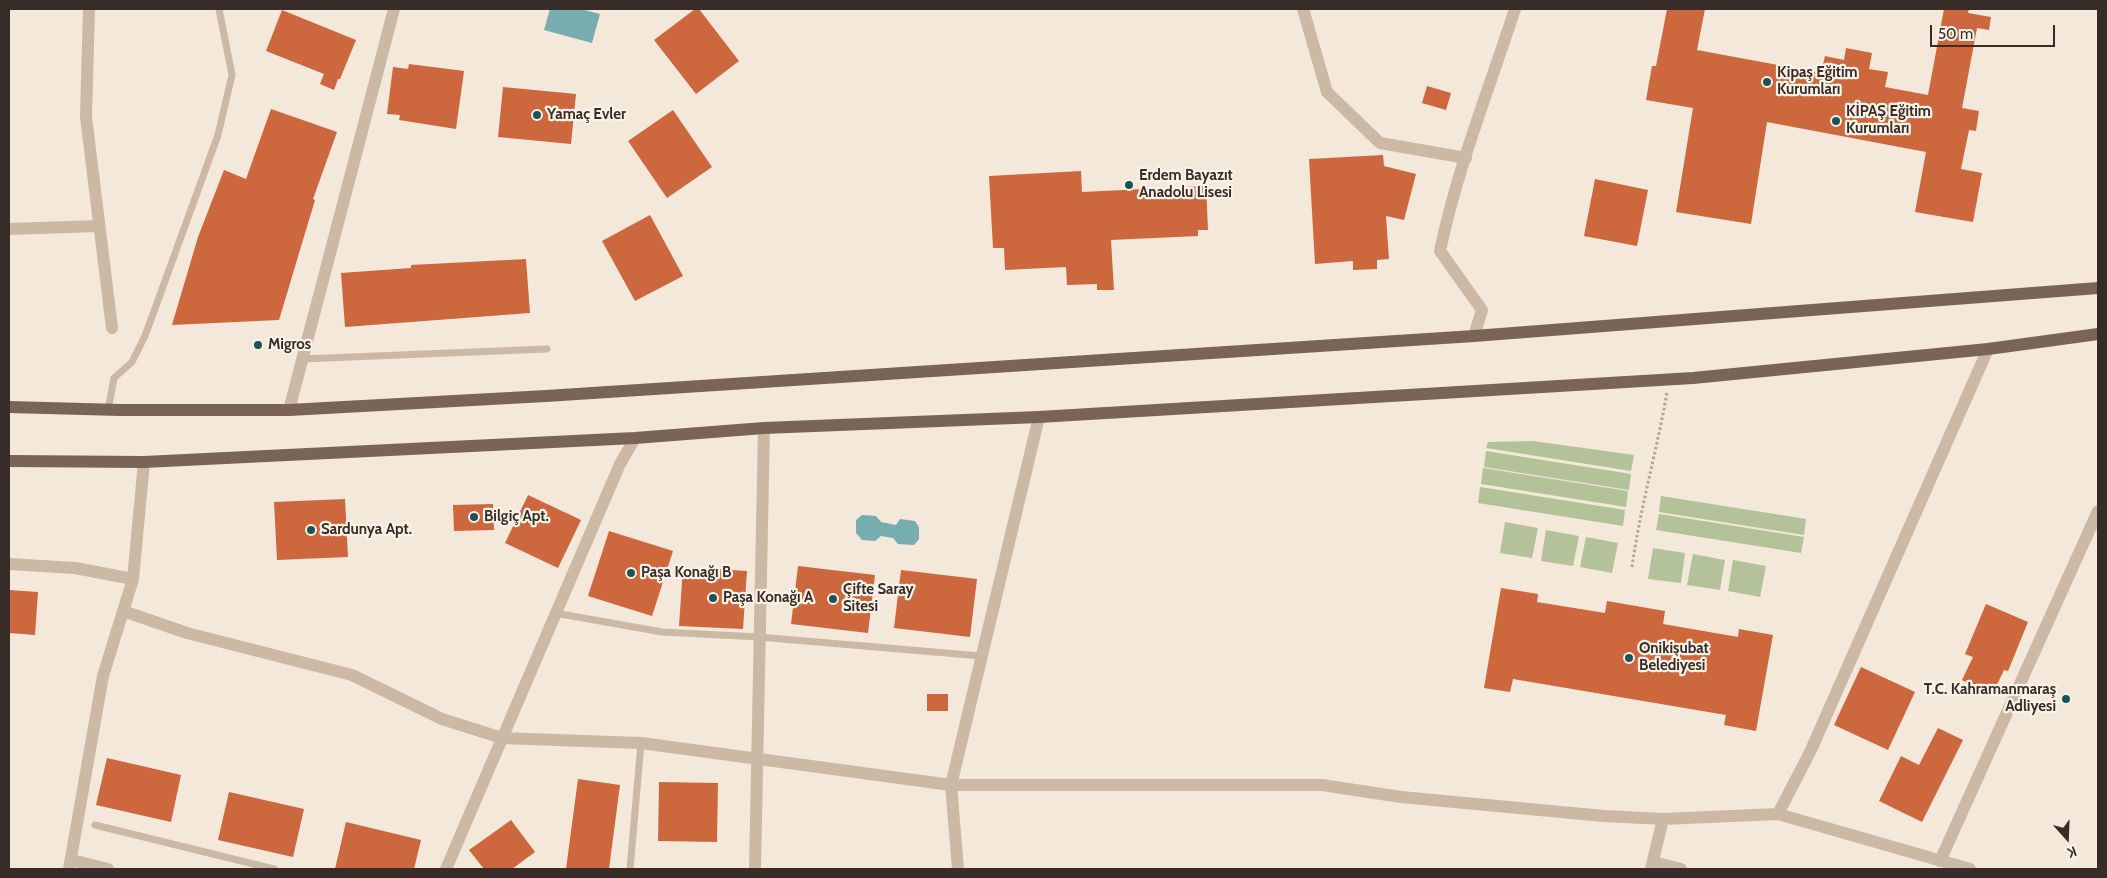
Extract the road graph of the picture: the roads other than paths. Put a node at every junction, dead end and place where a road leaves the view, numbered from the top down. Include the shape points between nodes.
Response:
1 (90, 9) edge
2 (219, 9) edge
3 (394, 9) edge
4 (1303, 9) edge
5 (1516, 9) edge
6 (1466, 158) junction
7 (98, 226) junction
8 (9, 228) edge
9 (2098, 288) edge
10 (112, 328) dead end
11 (2098, 334) edge
12 (1474, 336) junction
13 (547, 349) dead end
14 (1988, 349) junction
15 (302, 360) junction
16 (9, 407) edge
17 (108, 410) junction
18 (289, 410) junction
19 (1039, 417) junction
20 (764, 428) junction
21 (635, 438) junction
22 (9, 461) edge
23 (144, 462) junction
24 (2098, 510) edge
25 (9, 564) edge
26 (133, 579) junction
27 (123, 610) junction
28 (555, 613) junction
29 (759, 637) junction
30 (981, 656) junction
31 (502, 738) junction
32 (641, 743) junction
33 (756, 757) junction
34 (951, 785) junction
35 (1778, 814) junction
36 (1663, 819) junction
37 (96, 825) dead end
38 (1940, 861) junction
39 (71, 865) edge
40 (1652, 866) edge
41 (108, 869) edge
42 (274, 869) edge
43 (446, 869) edge
44 (630, 869) edge
45 (755, 869) edge
46 (958, 869) edge
47 (1681, 869) edge
48 (1970, 869) edge

1 - 7 street via 86,117
2 - 17 lane via 232,75 218,135 145,336 132,362 114,378
3 - 15 street
4 - 6 street via 1327,92 1380,143
5 - 6 street
6 - 12 street via 1440,251 1482,310
7 - 8 street
7 - 10 street
9 - 12 main road
11 - 14 main road
12 - 18 main road
13 - 15 lane
14 - 19 main road via 1669,379
14 - 35 street via 1810,750
15 - 18 street
16 - 17 main road
17 - 18 main road
19 - 20 main road
19 - 30 street
20 - 21 main road
20 - 29 street
21 - 23 main road
21 - 28 street via 620,464
22 - 23 main road
23 - 26 street
24 - 38 street
25 - 26 street via 75,568
26 - 27 street
27 - 31 street via 187,633 352,675 442,719
27 - 39 street via 103,676
28 - 29 lane via 662,632
28 - 31 street
29 - 30 lane
29 - 33 street
30 - 34 street
31 - 32 street
31 - 43 street
32 - 33 street
32 - 44 lane
33 - 34 street
33 - 45 street
34 - 36 street via 1322,785 1411,798
34 - 46 street
35 - 36 street
35 - 38 street
36 - 40 street
37 - 42 lane
38 - 48 street
39 - 41 street
40 - 47 street

